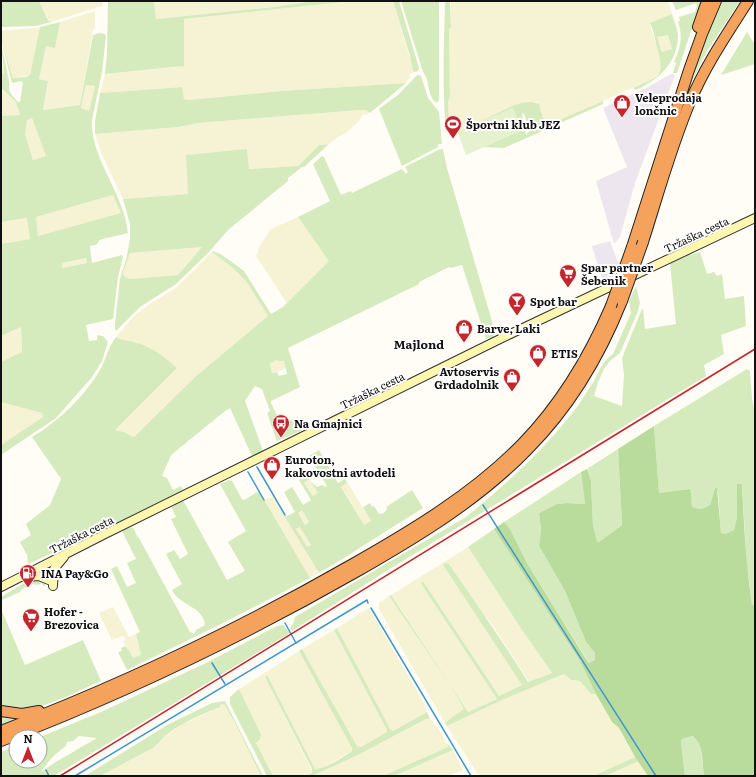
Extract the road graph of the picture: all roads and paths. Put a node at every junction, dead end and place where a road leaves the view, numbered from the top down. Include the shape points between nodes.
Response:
1 (707, 1) edge
2 (716, 1) edge
3 (748, 1) edge
4 (752, 1) edge
5 (741, 12) junction
6 (679, 100) junction
7 (755, 218) edge
8 (67, 553) junction
9 (17, 578) junction
10 (1, 587) edge
11 (75, 701) junction
12 (1, 711) edge
13 (1, 731) edge
14 (1, 741) edge

1 - 6 highway via 681,77
2 - 6 highway via 697,45
3 - 5 highway
4 - 5 highway
5 - 14 highway, bridge via 715,52 690,102 676,137 643,242 607,337 572,397 528,450 452,513 372,563 264,622 138,683
6 - 11 highway, bridge via 611,306 585,360 531,435 466,492 394,540 300,594 194,647
7 - 8 main road, Tržaška cesta via 502,338
8 - 9 main road, Tržaška cesta
8 - 9 main road via 54,569 52,584 43,577
9 - 10 main road, Tržaška cesta
11 - 12 highway via 63,702 27,714
11 - 13 highway

